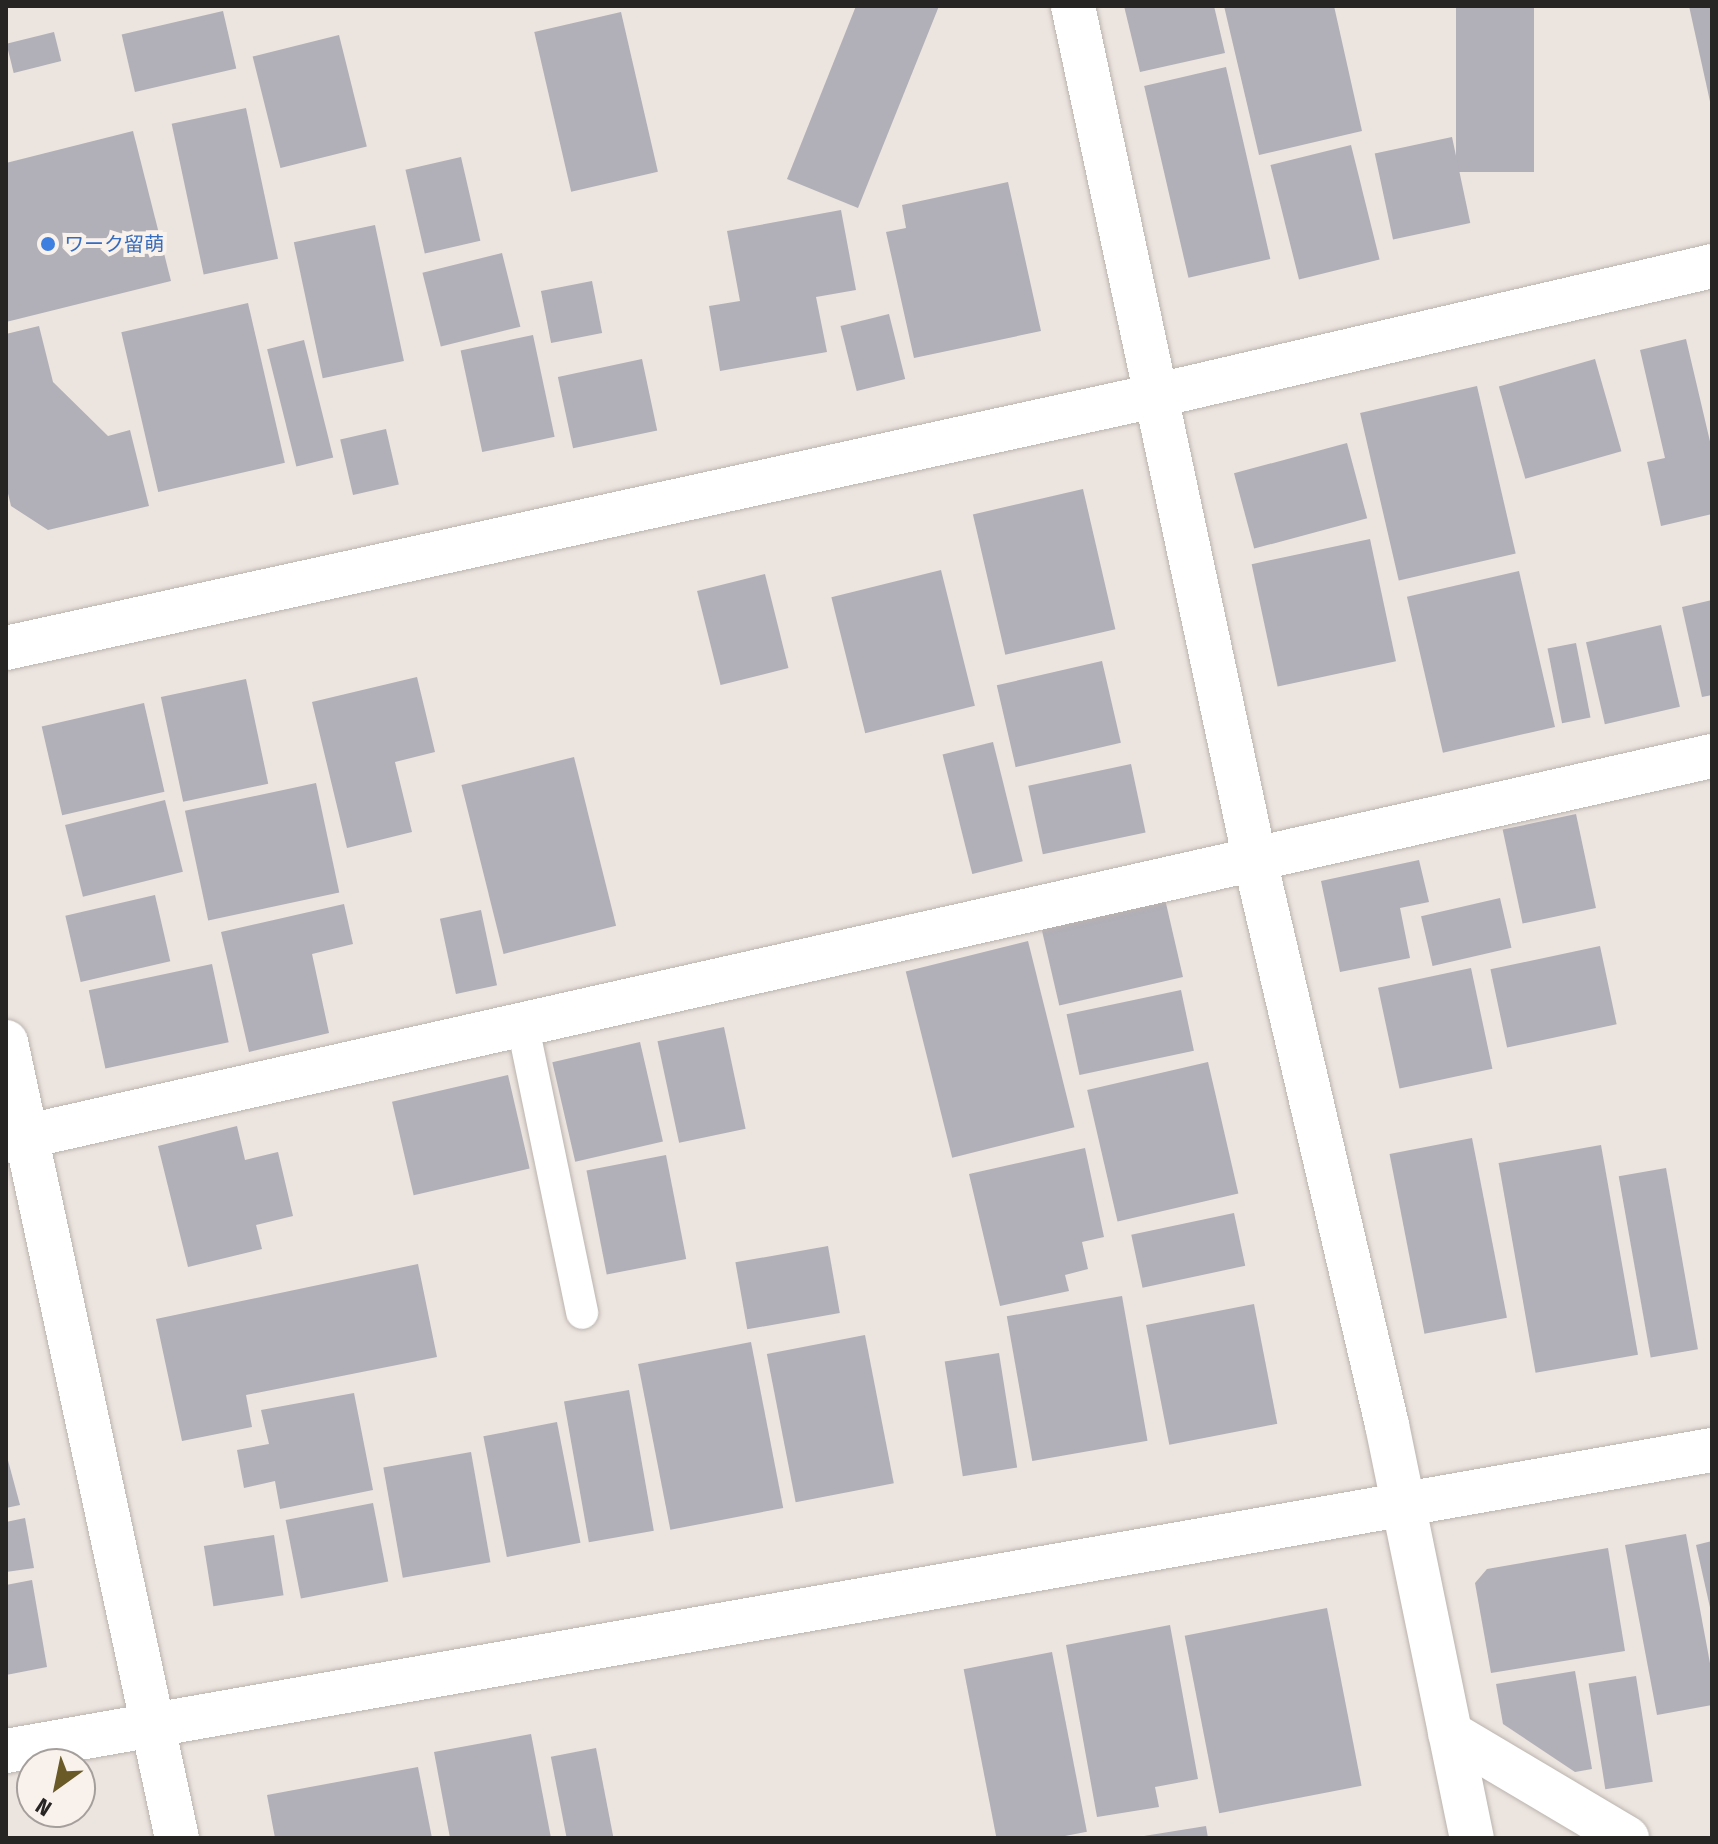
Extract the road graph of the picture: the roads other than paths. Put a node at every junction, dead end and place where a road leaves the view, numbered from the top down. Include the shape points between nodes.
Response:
1 (1073, 6) edge
2 (1712, 266) edge
3 (1154, 396) junction
4 (6, 648) edge
5 (1712, 756) edge
6 (1254, 856) junction
7 (522, 1022) junction
8 (6, 1042) edge
9 (17, 1138) edge
10 (582, 1313) dead end
11 (1712, 1450) edge
12 (1404, 1507) junction
13 (150, 1725) junction
14 (1450, 1733) junction
15 (6, 1751) edge
16 (177, 1838) edge
17 (1472, 1838) edge
18 (1627, 1838) edge

1 - 3 street
2 - 3 street
3 - 4 street
3 - 6 street
5 - 6 street
6 - 7 street
6 - 12 street
7 - 9 street
7 - 10 lane
8 - 9 street
9 - 13 street
11 - 12 street
12 - 13 street
12 - 14 street
13 - 15 street
13 - 16 street
14 - 17 street
14 - 18 street

